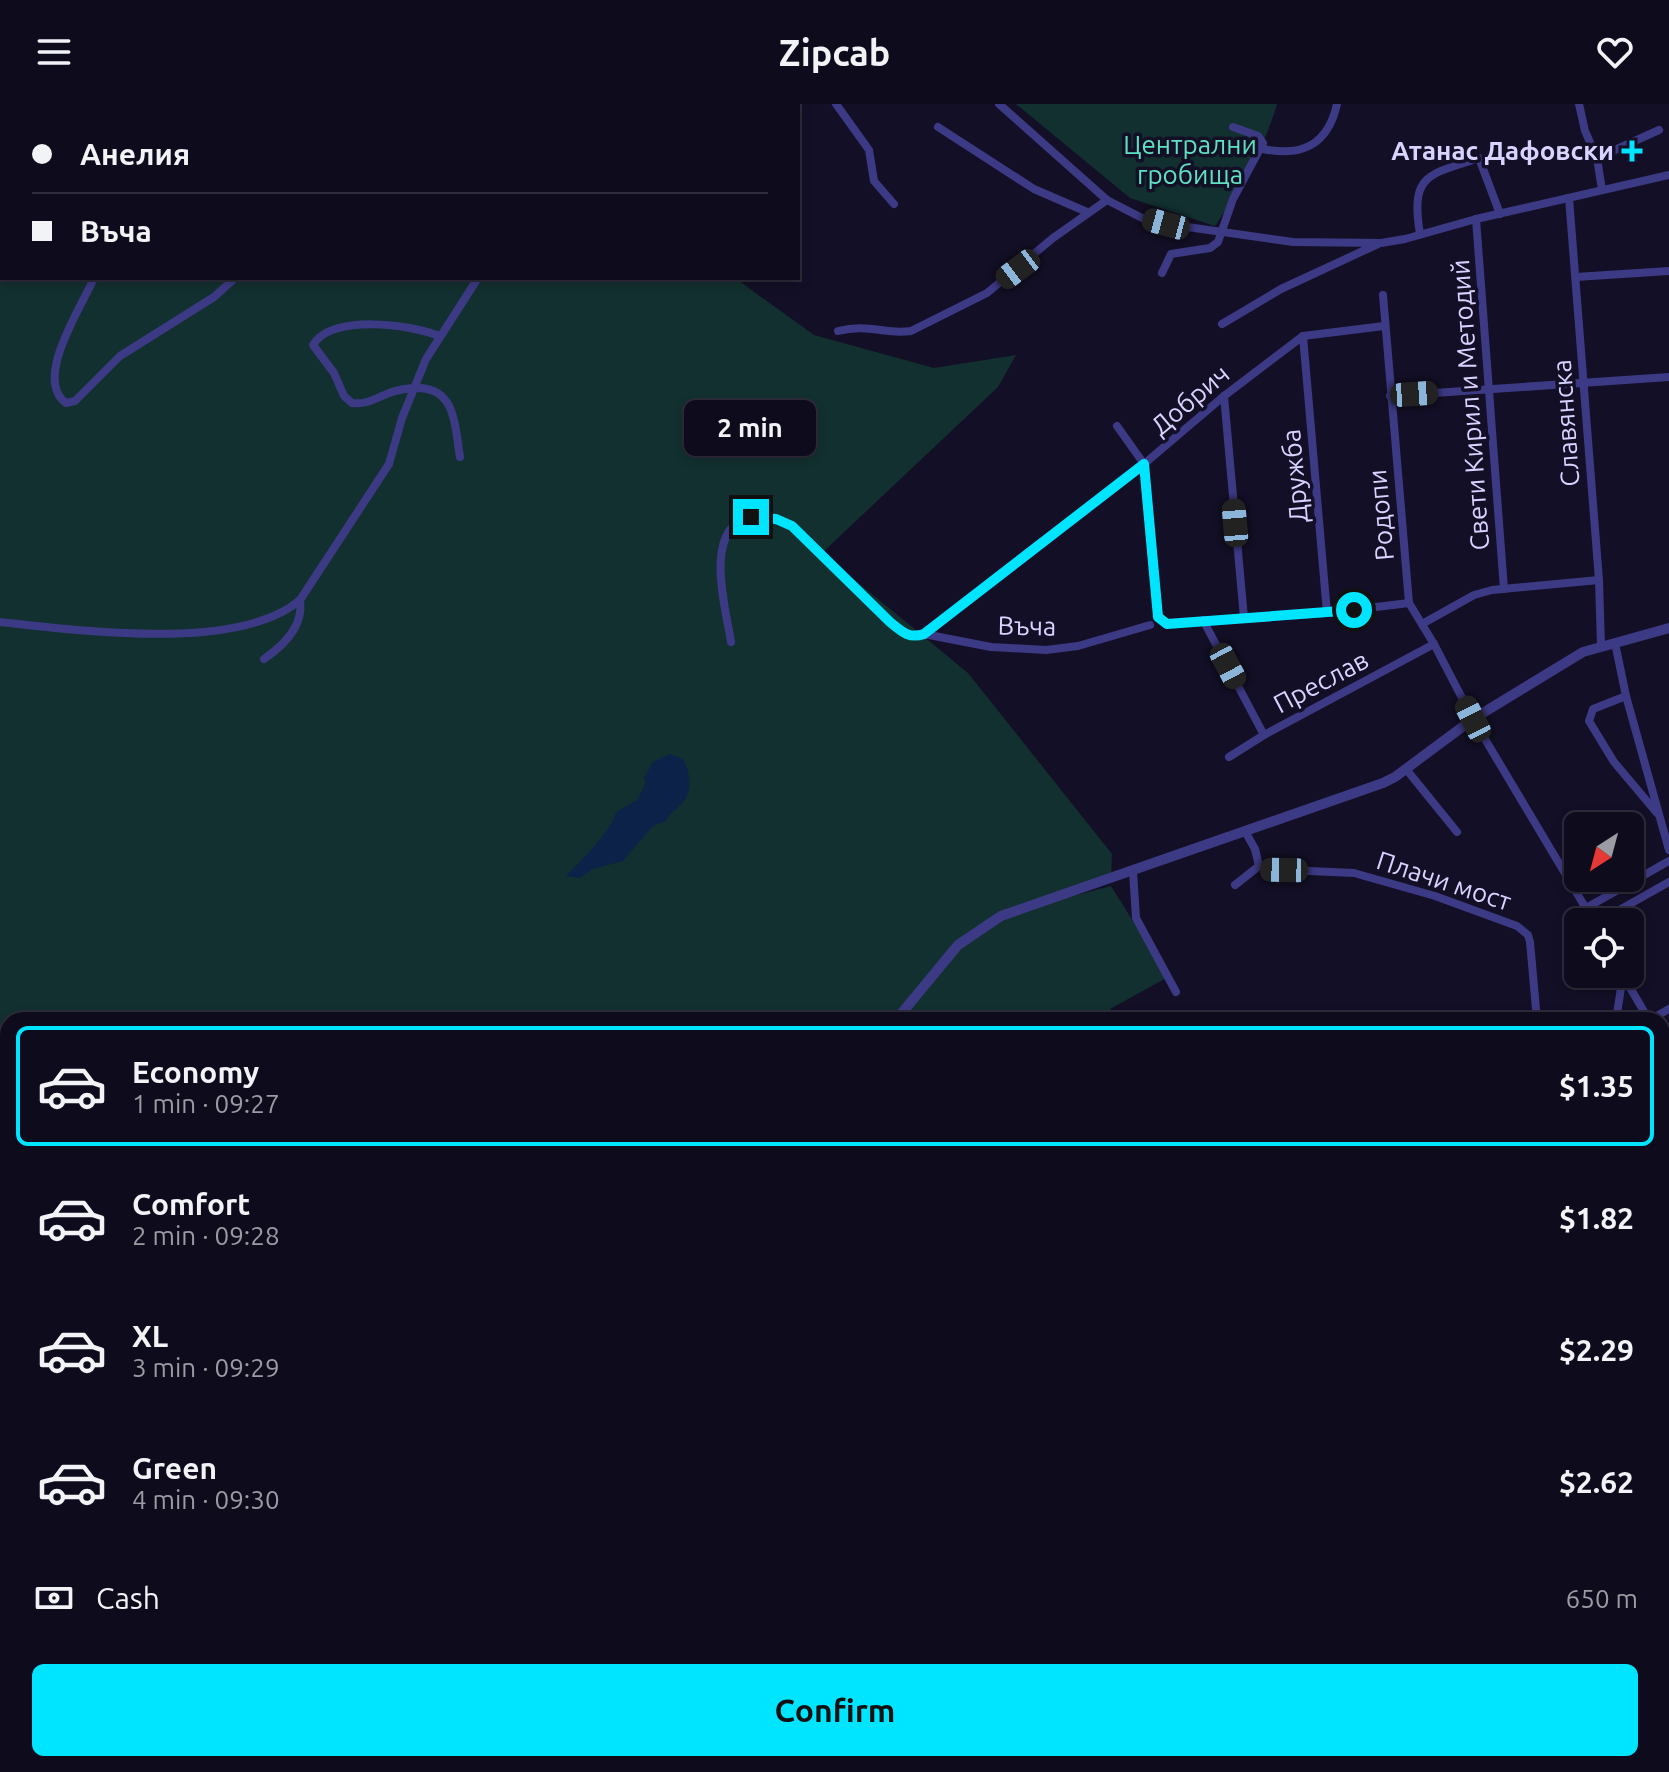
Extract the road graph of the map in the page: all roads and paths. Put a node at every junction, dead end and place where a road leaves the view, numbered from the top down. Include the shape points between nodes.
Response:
1 (836, 104) edge
2 (999, 104) edge
3 (1336, 104) edge
4 (1579, 104) edge
5 (938, 127) dead end
6 (1233, 127) dead end
7 (1659, 130) dead end
8 (1263, 149) junction
9 (1597, 158) junction
10 (1669, 175) edge
11 (1602, 190) junction
12 (1569, 198) junction
13 (1107, 200) junction
14 (894, 204) dead end
15 (1087, 212) junction
16 (1500, 214) junction
17 (1476, 219) junction
18 (1223, 232) junction
19 (1420, 234) junction
20 (1381, 243) junction
21 (1669, 271) edge
22 (1162, 273) dead end
23 (1576, 277) junction
24 (93, 280) edge
25 (233, 280) edge
26 (477, 280) edge
27 (1383, 295) dead end
28 (1222, 324) dead end
29 (1384, 326) junction
30 (838, 331) dead end
31 (439, 336) junction
32 (1303, 336) junction
33 (1669, 377) edge
34 (1583, 382) junction
35 (414, 388) junction
36 (1487, 389) junction
37 (1224, 396) junction
38 (1390, 396) junction
39 (1117, 426) dead end
40 (460, 457) dead end
41 (1144, 464) junction
42 (1599, 580) junction
43 (1504, 589) junction
44 (300, 600) junction
45 (1409, 603) junction
46 (1327, 613) junction
47 (1244, 618) junction
48 (1203, 620) junction
49 (0, 622) edge
50 (1422, 624) junction
51 (1150, 625) dead end
52 (1669, 628) edge
53 (924, 634) junction
54 (731, 642) dead end
55 (1615, 643) junction
56 (1434, 644) junction
57 (1601, 646) junction
58 (264, 659) dead end
59 (1626, 696) junction
60 (1473, 719) junction
61 (1264, 735) junction
62 (1229, 757) dead end
63 (1406, 769) junction
64 (1658, 813) junction
65 (1457, 832) dead end
66 (1246, 833) junction
67 (1669, 850) edge
68 (1669, 861) edge
69 (1259, 866) junction
70 (1133, 872) junction
71 (1669, 882) edge
72 (1235, 885) dead end
73 (1586, 908) joint
74 (1622, 908) edge
75 (1621, 988) edge
76 (1631, 988) edge
77 (1176, 992) dead end
78 (902, 1012) edge
79 (1536, 1012) edge
80 (1617, 1012) edge
81 (1645, 1012) edge

1 - 14 street via 869,150 874,181
2 - 13 street
3 - 8 street via 1330,126 1302,150
4 - 9 street
5 - 15 street via 1034,189
6 - 8 street via 1258,136
7 - 9 street
8 - 18 street via 1233,199
9 - 11 street
10 - 11 street
11 - 12 street
12 - 16 street
12 - 23 street, Славянска
13 - 15 street
13 - 18 street via 1142,218
15 - 30 street via 987,293 911,331
16 - 17 street
16 - 19 street via 1479,158 1432,174 1424,182 1417,199
17 - 19 street
17 - 36 street, Свети Кирил и Методий
18 - 20 street via 1293,242
18 - 22 street via 1210,248 1171,254
19 - 20 street
20 - 28 street via 1281,289
21 - 23 street
23 - 34 street, Славянска
24 - 25 street via 53,369 54,385 66,403 75,401 120,356
26 - 31 street
27 - 29 street, Родопи
29 - 32 street
29 - 38 street, Родопи
31 - 35 street
31 - 35 street via 397,326 350,326 313,343 352,403
32 - 37 street, Добрич
32 - 46 street, Дружба
33 - 34 street
34 - 36 street
34 - 42 street, Славянска
35 - 40 street via 436,390 448,401
35 - 44 street via 389,464
36 - 38 street
36 - 43 street, Свети Кирил и Методий
37 - 41 street, Добрич
37 - 47 street
38 - 45 street, Родопи
39 - 41 street
41 - 48 street via 1158,617 1167,624
41 - 53 street, Добрич
42 - 43 street
42 - 57 street, Славянска
43 - 50 street via 1474,595
44 - 49 street via 260,621 172,633
44 - 58 street via 302,611 292,632
45 - 46 street
45 - 50 street, Родопи
46 - 47 street
47 - 48 street
48 - 61 street
50 - 56 street, Родопи
51 - 53 street, Въча via 1046,650 991,647
52 - 55 street
53 - 54 street, Въча via 911,636 898,629 792,526 757,516 736,523 722,543
55 - 57 street
55 - 59 street
56 - 60 street, Родопи
56 - 61 street, Преслав
57 - 60 street
59 - 64 street
59 - 64 street via 1593,709 1589,721 1614,762
60 - 63 street
60 - 73 street, Родопи
61 - 62 street, Преслав
63 - 65 street
63 - 66 street via 1383,783
64 - 67 street
66 - 69 street
66 - 70 street
68 - 73 street
69 - 72 street
69 - 79 street, Плачи мост via 1354,873 1517,926 1530,942
70 - 77 street via 1136,918
70 - 78 street via 987,924 942,961
71 - 74 street
75 - 80 street
76 - 81 street

